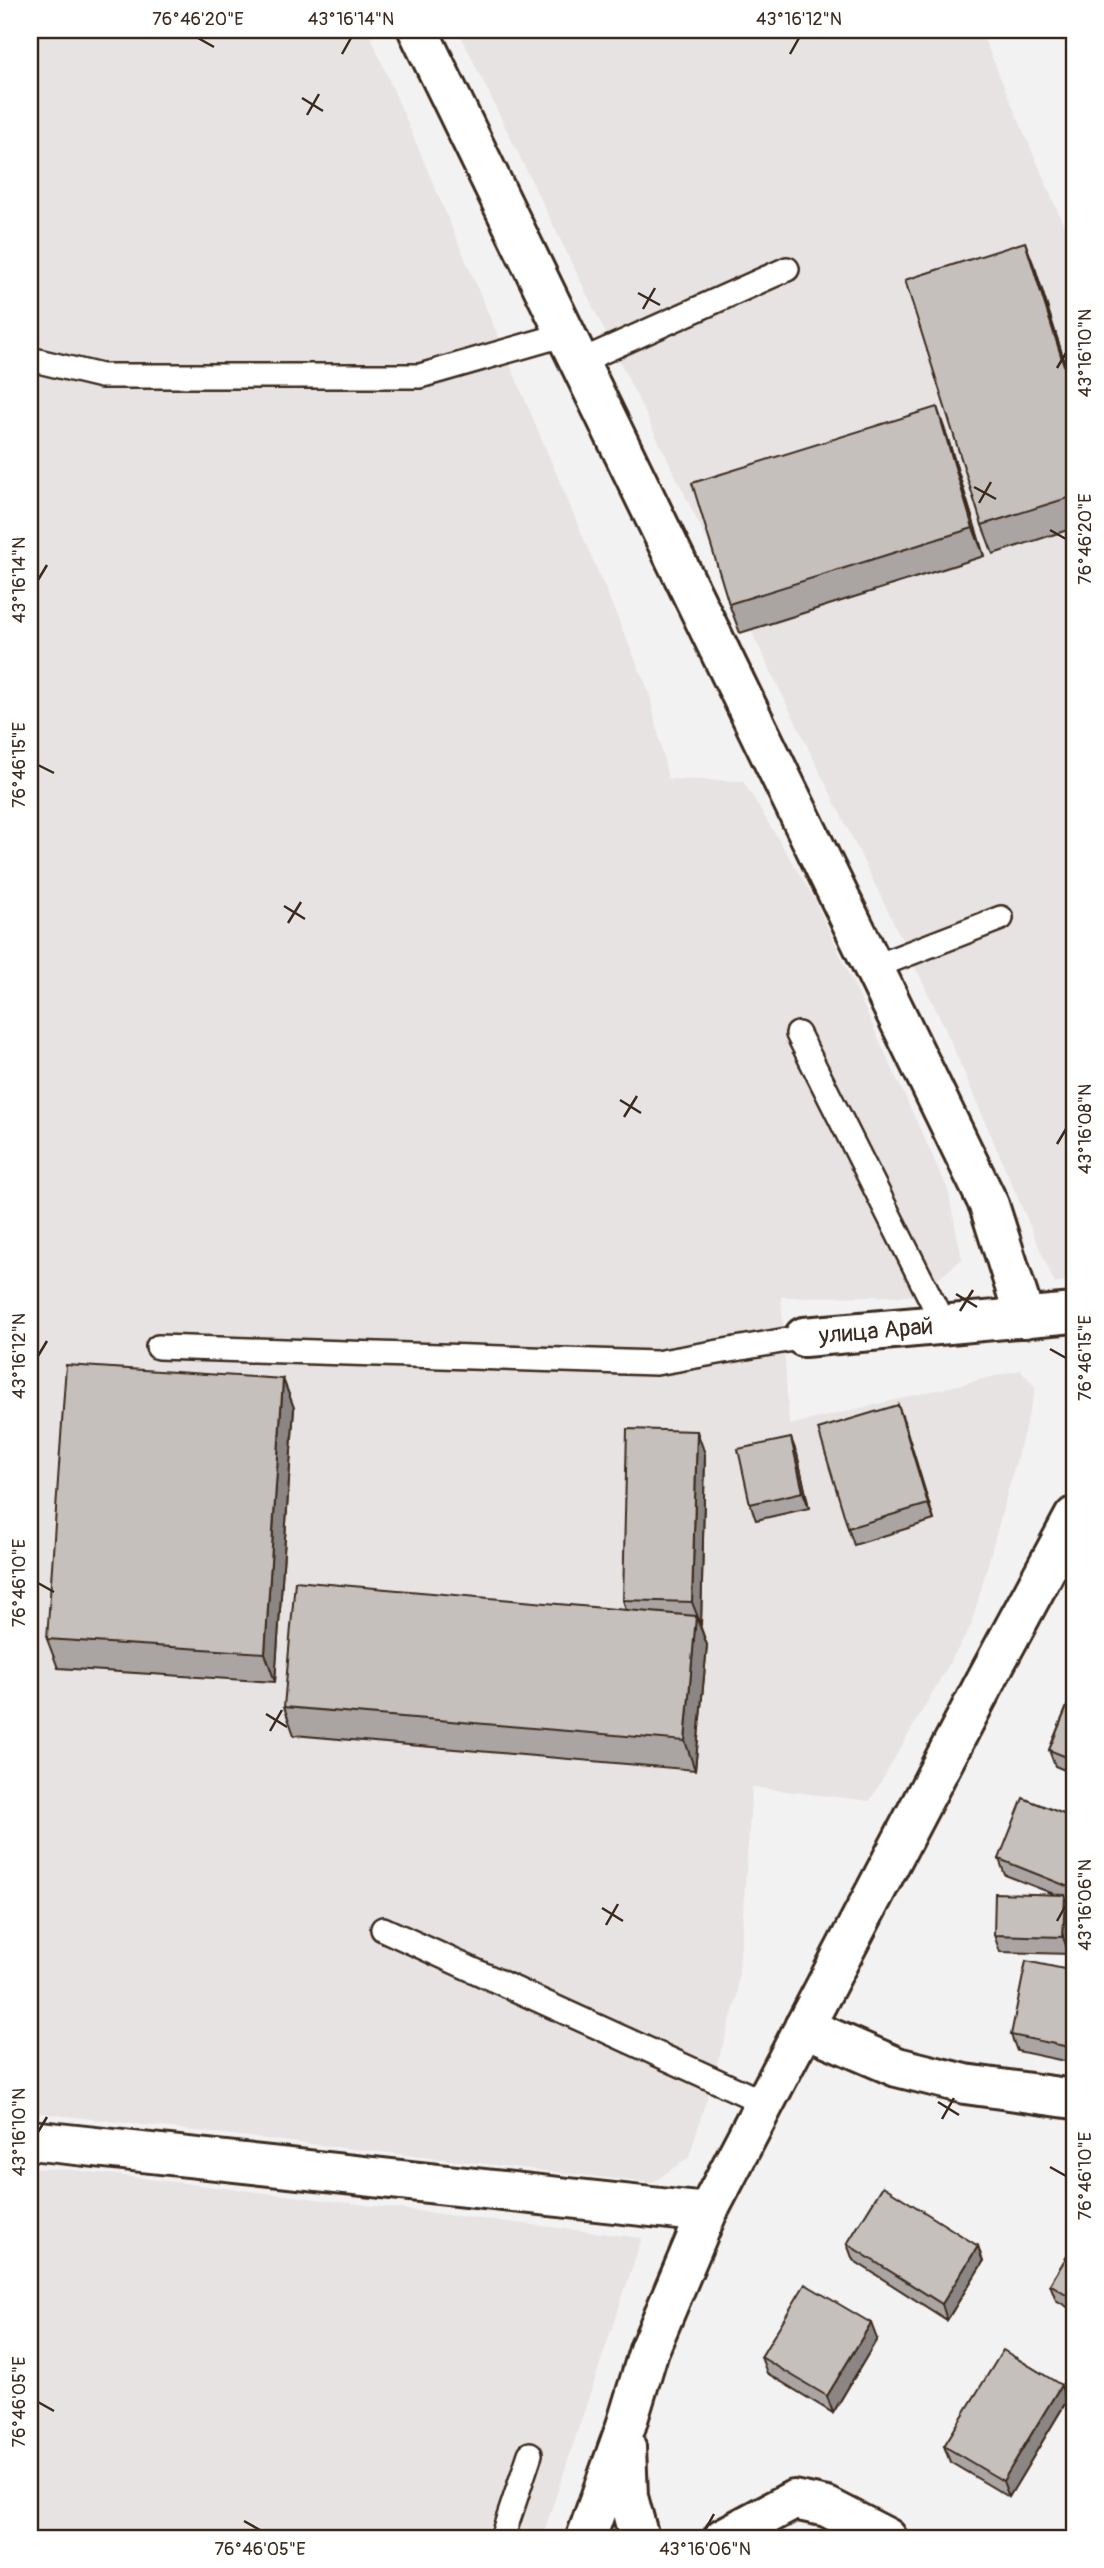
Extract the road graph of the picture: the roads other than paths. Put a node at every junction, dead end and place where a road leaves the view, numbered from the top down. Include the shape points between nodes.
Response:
1 (428, 33) edge
2 (787, 269) dead end
3 (573, 348) junction
4 (30, 359) edge
5 (1001, 918) dead end
6 (874, 967) junction
7 (798, 1034) dead end
8 (1074, 1313) edge
9 (1025, 1318) junction
10 (944, 1325) junction
11 (804, 1337) joint
12 (158, 1347) dead end
13 (1074, 1517) edge
14 (383, 1929) dead end
15 (804, 2027) junction
16 (1074, 2099) edge
17 (765, 2102) junction
18 (30, 2140) edge
19 (707, 2213) junction
20 (626, 2426) junction
21 (530, 2454) dead end
22 (502, 2538) edge
23 (586, 2538) edge
24 (639, 2538) edge
25 (723, 2538) edge
26 (887, 2538) edge

1 - 3 street
2 - 3 lane
3 - 4 lane via 419,376 101,376
3 - 6 street
5 - 6 lane
6 - 9 street via 989,1205
7 - 10 lane
8 - 9 street, улица Арай
9 - 10 street, улица Арай
10 - 11 street, улица Арай
11 - 12 lane via 656,1363
13 - 15 street
14 - 17 lane
15 - 16 street via 897,2067 965,2084
15 - 17 street
17 - 19 street
18 - 19 street
19 - 20 street via 649,2350
20 - 23 street
20 - 24 street via 628,2497
21 - 22 lane
25 - 26 street via 794,2500 827,2507

